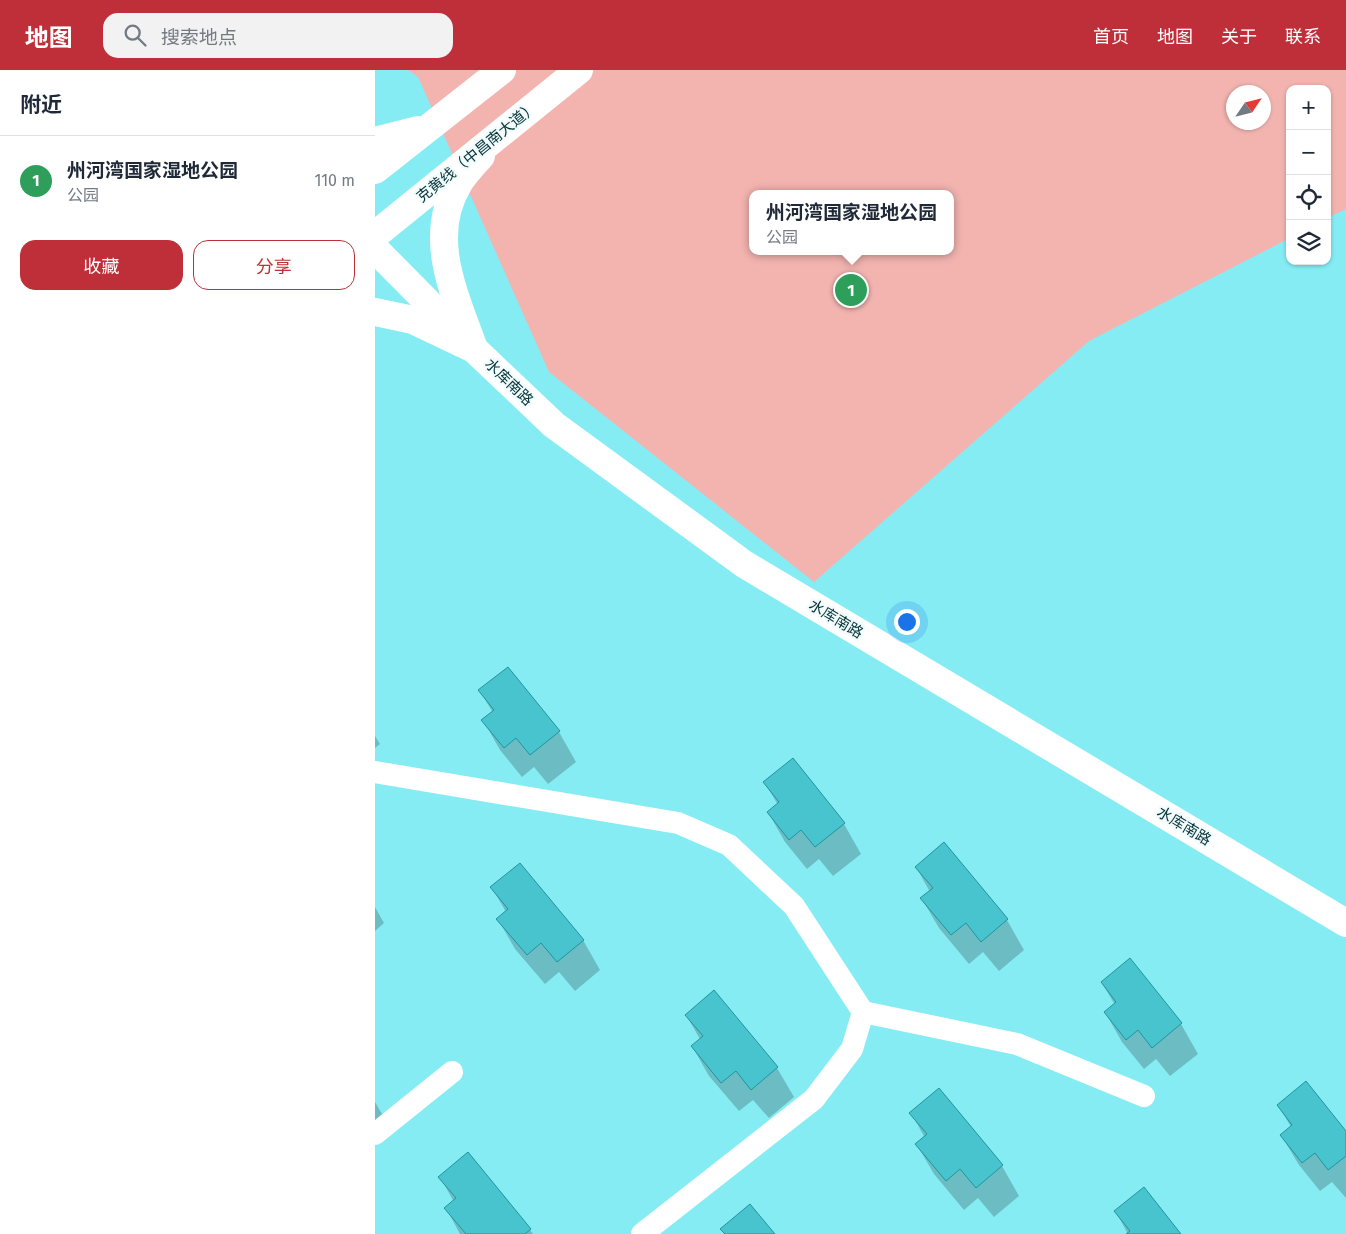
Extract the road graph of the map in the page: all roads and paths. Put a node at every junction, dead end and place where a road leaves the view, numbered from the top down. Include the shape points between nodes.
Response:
1 (501, 70) edge
2 (579, 70) edge
3 (429, 128) junction
4 (504, 130) junction
5 (375, 141) edge
6 (375, 170) edge
7 (375, 235) edge
8 (375, 249) edge
9 (375, 312) edge
10 (474, 349) junction
11 (375, 772) edge
12 (1346, 922) edge
13 (863, 1012) junction
14 (452, 1072) dead end
15 (1144, 1096) dead end
16 (375, 1134) edge
17 (642, 1234) edge

1 - 3 main road
2 - 4 main road, 克黄线（中昌南大道）
3 - 5 main road
3 - 6 main road
4 - 7 main road, 克黄线（中昌南大道）
4 - 10 main road via 459,183 444,228 443,253 449,278
8 - 10 main road, 水库南路
9 - 10 main road via 413,320
10 - 12 main road, 水库南路 via 554,425 744,564
11 - 13 lane via 678,823 729,846 794,906
13 - 15 lane via 1017,1044
13 - 17 lane via 852,1049 814,1100
14 - 16 lane

